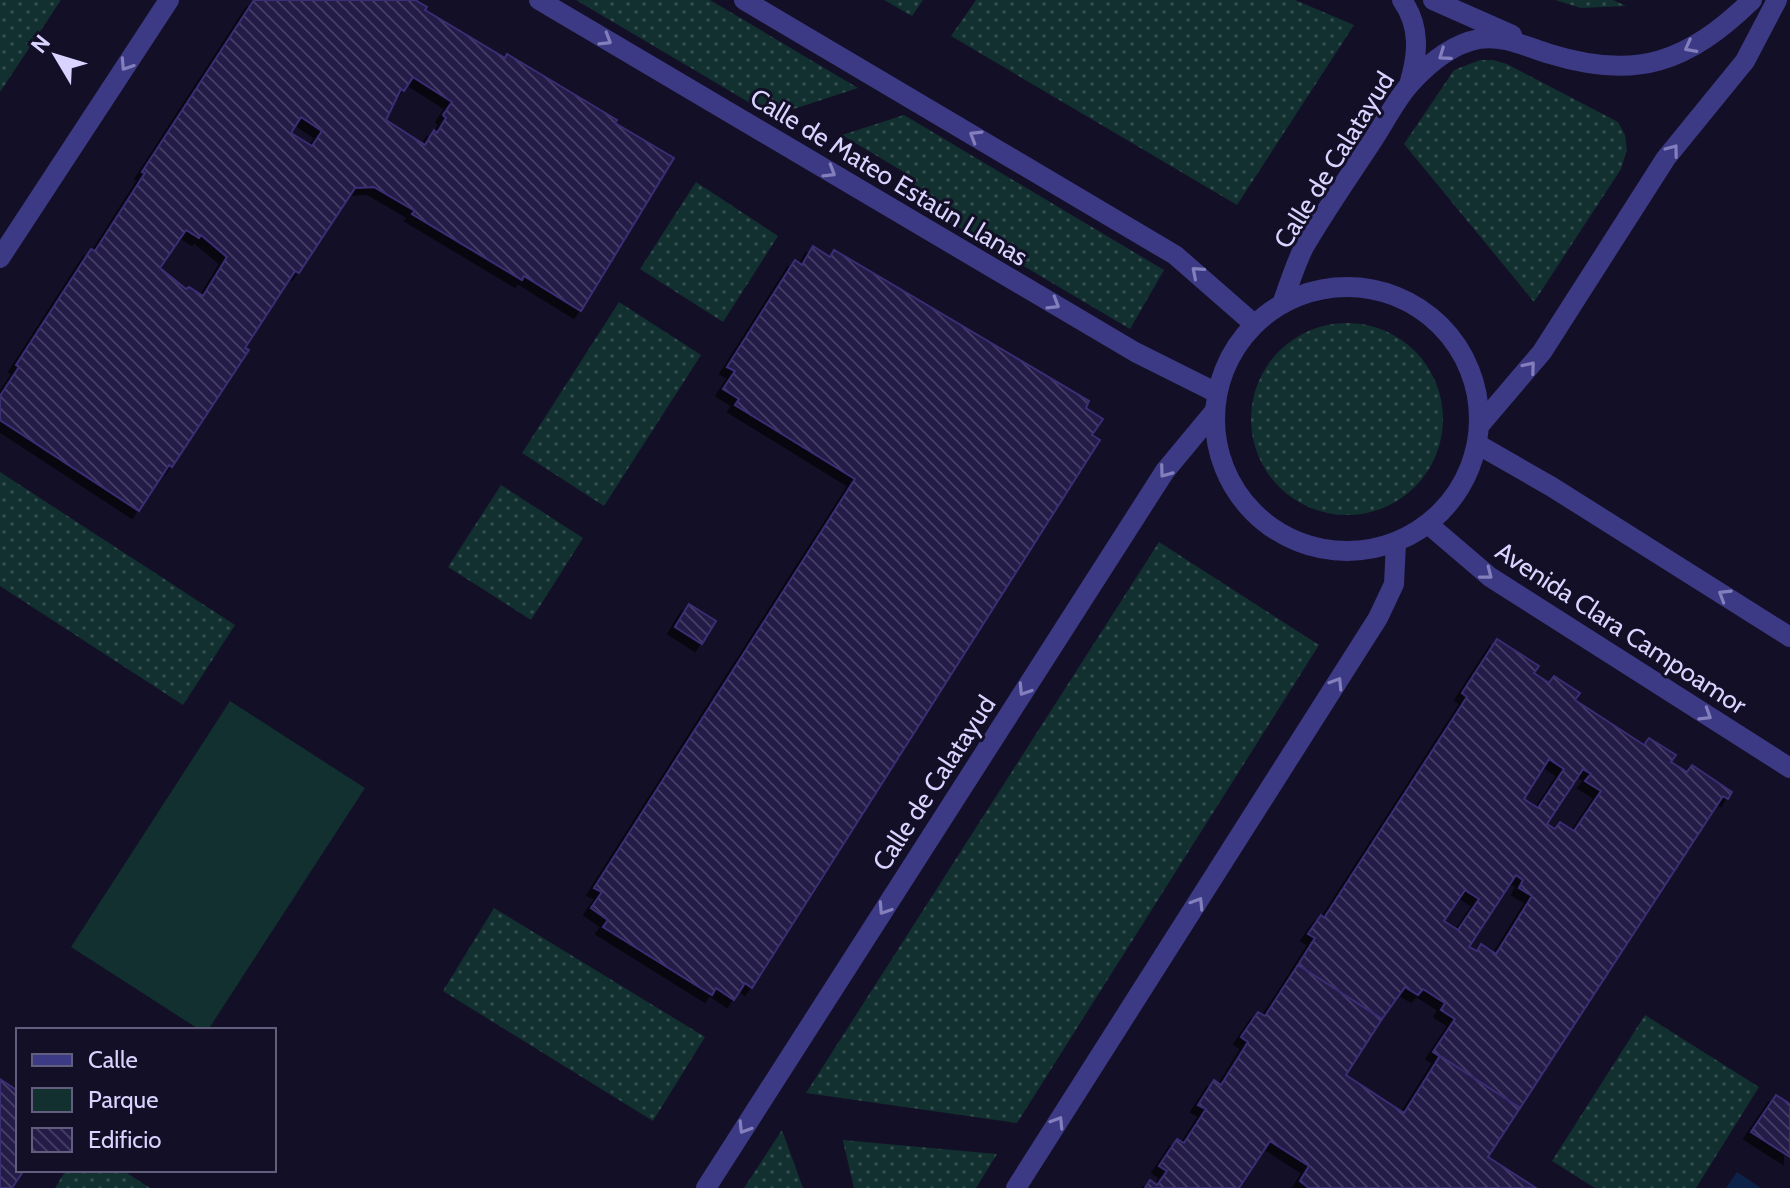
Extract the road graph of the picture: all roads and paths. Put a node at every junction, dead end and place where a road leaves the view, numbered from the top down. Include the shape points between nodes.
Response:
1 (169, 0) edge
2 (539, 0) edge
3 (744, 0) edge
4 (1402, 0) edge
5 (1433, 0) edge
6 (1752, 0) edge
7 (1777, 0) edge
8 (1571, 60) junction
9 (1409, 85) junction
10 (0, 258) edge
11 (1282, 304) junction
12 (1254, 324) junction
13 (1216, 402) junction
14 (1478, 435) junction
15 (1428, 524) junction
16 (1396, 543) junction
17 (1790, 637) edge
18 (1790, 768) edge
19 (706, 1188) edge
20 (1016, 1188) edge

1 -> 10 street
2 -> 13 street, Calle de Mateo Estaún Llanas
12 -> 3 street via 1175,255
4 - 9 street via 1417,35
5 - 8 street
6 -> 8 street, Calle de Calatayud via 1689,50 1653,63 1612,68
14 -> 7 street via 1542,352 1666,158 1745,61
8 -> 9 street, Calle de Calatayud via 1501,39 1482,39 1440,56
9 - 11 street, Calle de Calatayud via 1304,249
11 - 12 street
11 - 14 street via 1315,290 1350,286 1385,292 1418,306 1444,328 1465,358 1477,391
12 - 13 street via 1225,368
13 - 16 street via 1218,450 1232,485 1255,515 1285,537 1320,549 1358,551
13 -> 19 street, Calle de Calatayud via 1165,471
14 - 15 street via 1467,475
17 -> 14 street
15 - 16 street
15 -> 18 street, Avenida Clara Campoamor via 1490,577
20 -> 16 street via 1378,618 1394,584

